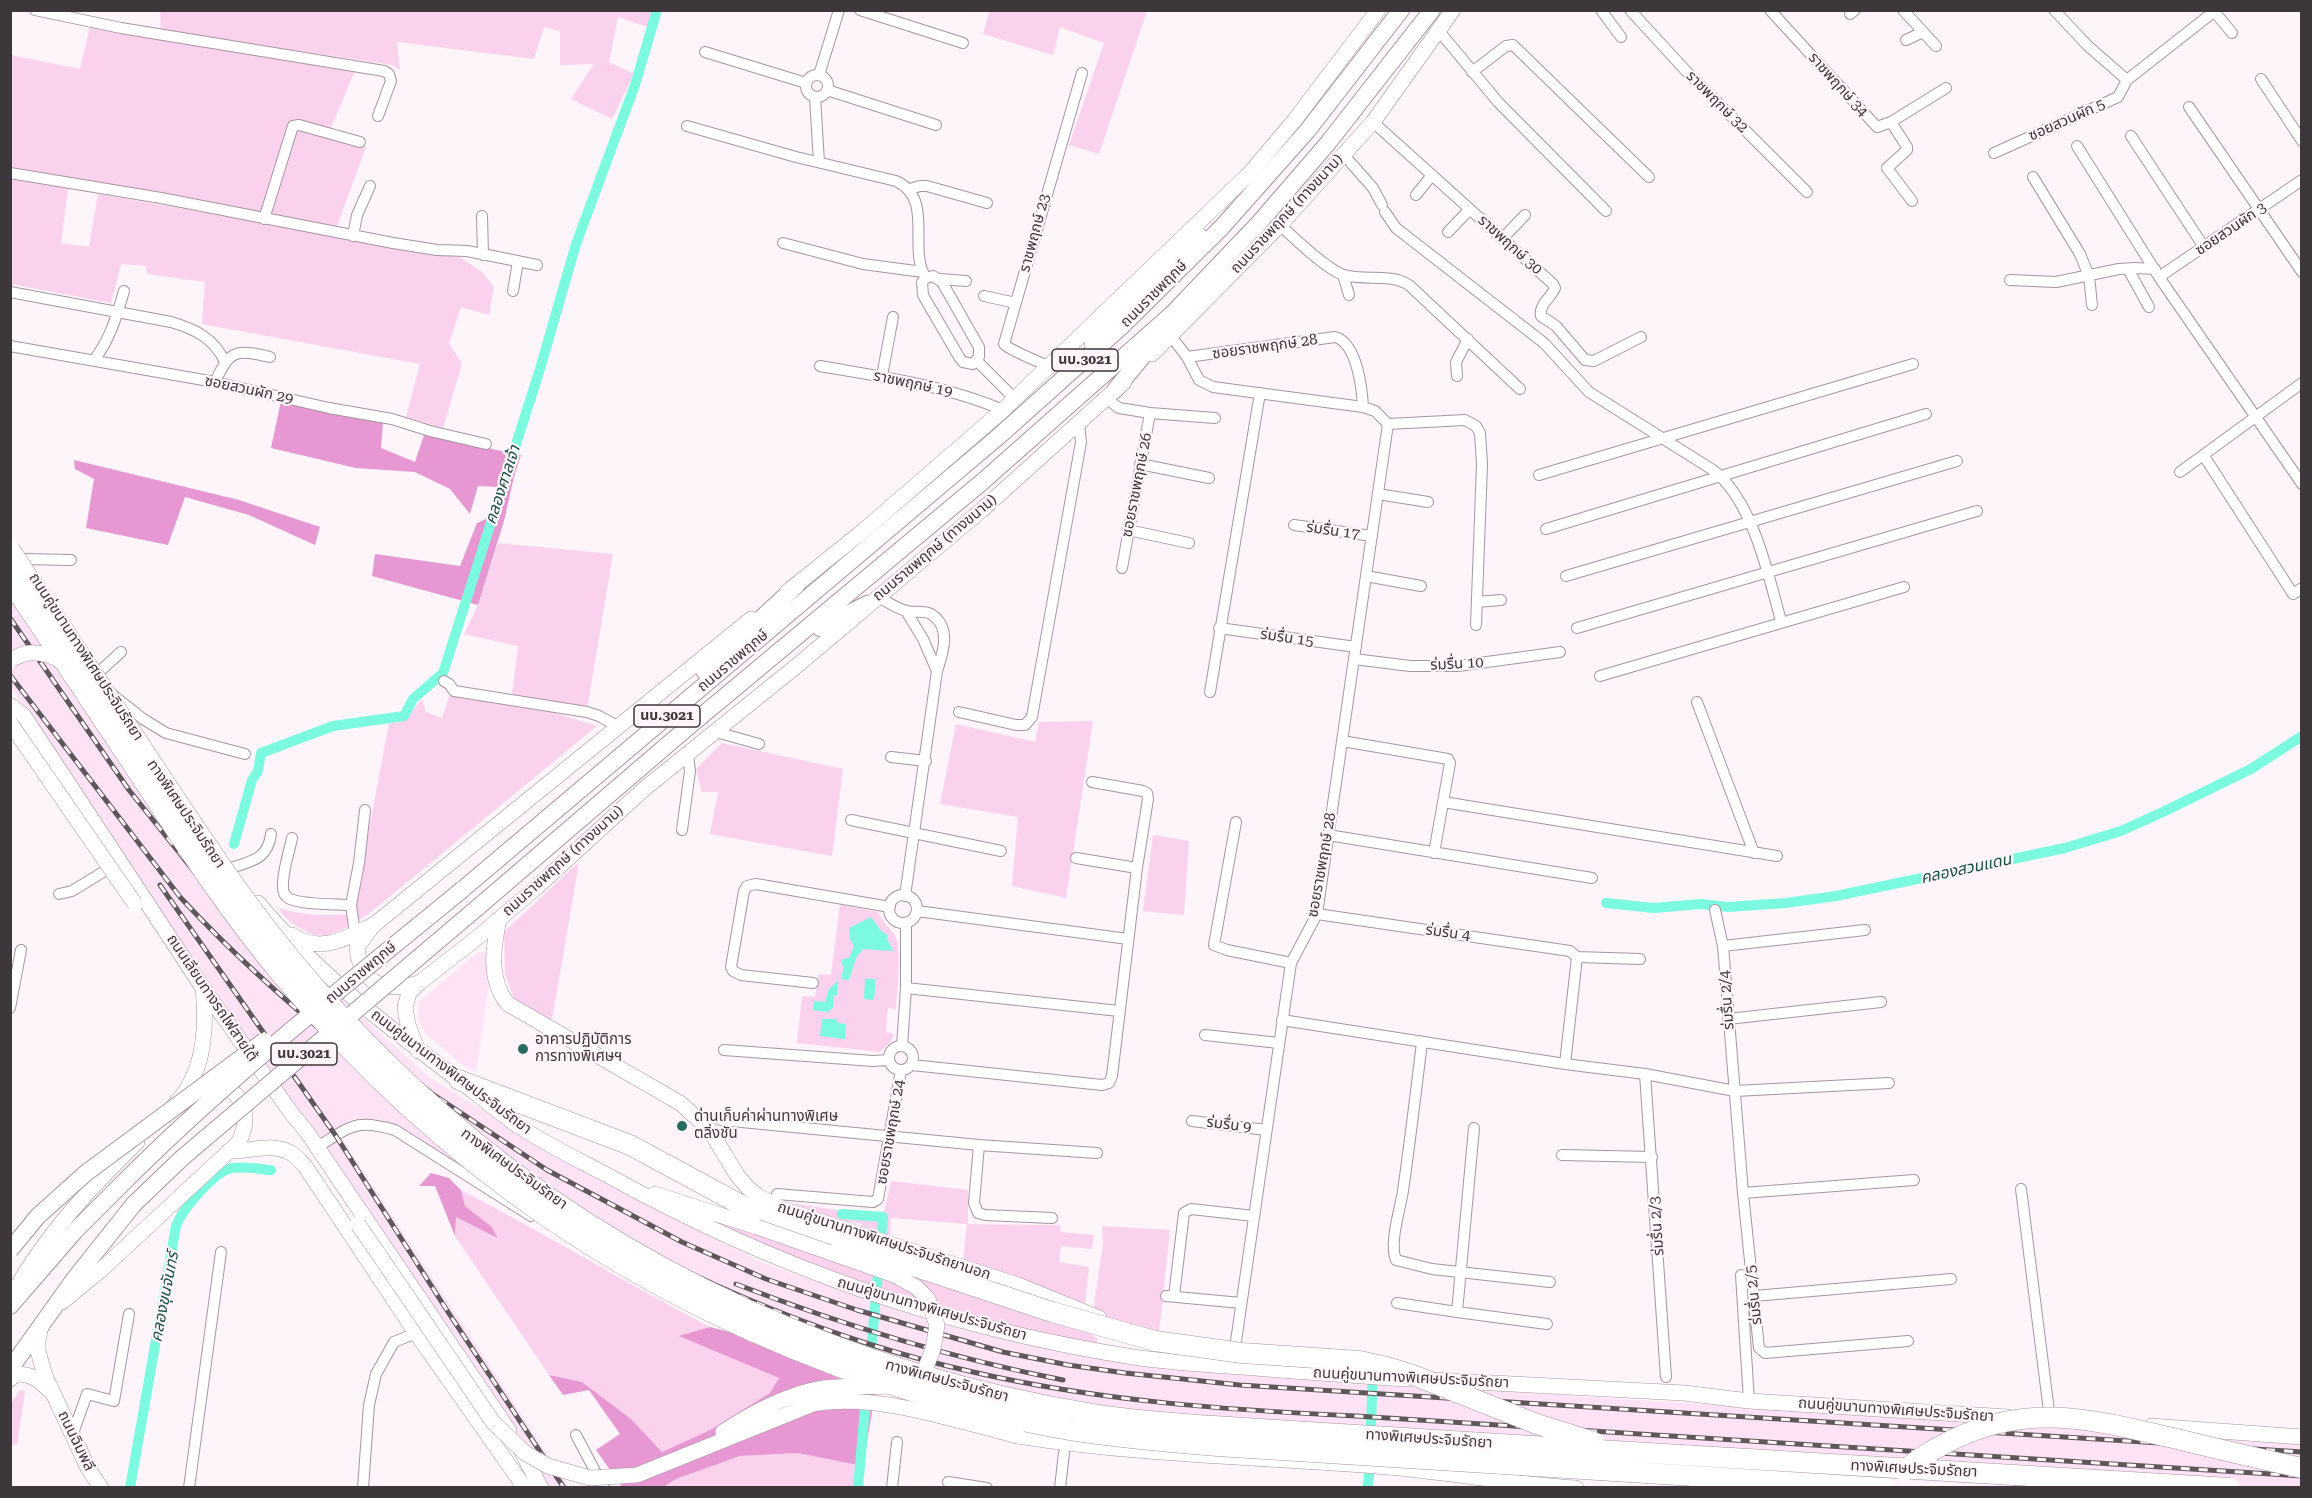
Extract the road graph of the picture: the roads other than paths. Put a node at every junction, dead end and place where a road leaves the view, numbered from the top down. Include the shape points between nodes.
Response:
1 (35, 10) edge
2 (839, 10) edge
3 (860, 10) edge
4 (1378, 10) edge
5 (1391, 10) edge
6 (1401, 10) edge
7 (1432, 10) edge
8 (1441, 10) edge
9 (1453, 10) edge
10 (1601, 10) edge
11 (1630, 10) edge
12 (1770, 10) edge
13 (1903, 10) edge
14 (2054, 10) edge
15 (2215, 11) edge
16 (1439, 31) junction
17 (1923, 32) junction
18 (2232, 33) dead end
19 (1621, 37) dead end
20 (1906, 40) dead end
21 (963, 43) dead end
22 (1936, 46) dead end
23 (705, 52) dead end
24 (1472, 72) junction
25 (1082, 73) dead end
26 (819, 75) junction
27 (2262, 79) dead end
28 (2127, 80) junction
29 (806, 83) junction
30 (1946, 88) dead end
31 (827, 90) junction
32 (815, 97) junction
33 (2189, 107) dead end
34 (378, 116) dead end
35 (1373, 122) junction
36 (1891, 122) junction
37 (936, 125) dead end
38 (687, 126) dead end
39 (2131, 136) dead end
40 (2301, 141) edge
41 (360, 142) dead end
42 (2077, 146) dead end
43 (1994, 153) dead end
44 (1343, 154) junction
45 (819, 162) junction
46 (1261, 168) junction
47 (10, 173) edge
48 (1432, 175) junction
49 (1649, 177) dead end
50 (2033, 177) dead end
51 (2301, 180) edge
52 (370, 186) dead end
53 (910, 189) junction
54 (1807, 192) dead end
55 (1416, 195) dead end
56 (1912, 201) dead end
57 (987, 203) dead end
58 (1470, 209) junction
59 (2258, 210) junction
60 (1606, 211) dead end
61 (1525, 215) dead end
62 (482, 216) dead end
63 (264, 219) junction
64 (1214, 222) joint
65 (1280, 225) junction
66 (1448, 232) dead end
67 (353, 236) junction
68 (1502, 238) junction
69 (783, 243) dead end
70 (2204, 247) junction
71 (483, 255) junction
72 (518, 261) junction
73 (537, 265) dead end
74 (2128, 268) junction
75 (2301, 272) edge
76 (2157, 273) junction
77 (925, 275) junction
78 (1343, 275) junction
79 (2089, 276) junction
80 (940, 279) junction
81 (2010, 280) dead end
82 (966, 281) dead end
83 (1205, 286) junction
84 (124, 291) dead end
85 (513, 291) dead end
86 (10, 292) edge
87 (1349, 295) dead end
88 (984, 296) dead end
89 (1016, 303) junction
90 (2092, 305) dead end
91 (2149, 307) dead end
92 (118, 312) junction
93 (893, 317) dead end
94 (1169, 333) junction
95 (1641, 337) dead end
96 (1468, 339) junction
97 (10, 346) edge
98 (270, 357) dead end
99 (1187, 357) junction
100 (94, 360) junction
101 (225, 362) junction
102 (977, 362) junction
103 (1913, 364) dead end
104 (820, 366) dead end
105 (1049, 367) junction
106 (1078, 367) junction
107 (882, 376) junction
108 (1457, 376) dead end
109 (215, 382) junction
110 (2301, 383) edge
111 (1520, 389) dead end
112 (1260, 393) junction
113 (1111, 395) junction
114 (1015, 399) junction
115 (1363, 407) junction
116 (1003, 410) junction
117 (1150, 413) junction
118 (1926, 414) dead end
119 (1215, 418) dead end
120 (2254, 418) junction
121 (1079, 424) junction
122 (1389, 424) junction
123 (1665, 438) junction
124 (486, 444) dead end
125 (2204, 456) junction
126 (1957, 461) dead end
127 (1140, 464) junction
128 (2180, 472) dead end
129 (1539, 475) dead end
130 (1722, 476) junction
131 (1209, 478) dead end
132 (2301, 484) edge
133 (1378, 494) junction
134 (1428, 502) dead end
135 (1977, 511) dead end
136 (1750, 523) junction
137 (1294, 525) dead end
138 (1546, 529) dead end
139 (1128, 530) junction
140 (1372, 536) junction
141 (10, 543) edge
142 (1189, 543) dead end
143 (16, 555) edge
144 (71, 561) dead end
145 (1122, 568) dead end
146 (1767, 571) junction
147 (1366, 576) junction
148 (1566, 576) dead end
149 (10, 581) edge
150 (797, 585) junction
151 (1421, 586) dead end
152 (1904, 587) dead end
153 (2301, 588) edge
154 (872, 600) junction
155 (1501, 600) dead end
156 (1477, 602) junction
157 (906, 611) junction
158 (1781, 621) junction
159 (1476, 625) dead end
160 (1219, 628) junction
161 (1577, 628) dead end
162 (785, 647) junction
163 (1356, 647) junction
164 (121, 652) dead end
165 (1560, 652) dead end
166 (1354, 659) junction
167 (10, 661) edge
168 (937, 671) junction
169 (98, 673) junction
170 (1600, 676) dead end
171 (444, 681) dead end
172 (1210, 692) dead end
173 (111, 694) junction
174 (1697, 702) dead end
175 (10, 705) edge
176 (958, 712) dead end
177 (10, 723) edge
178 (619, 727) junction
179 (716, 732) junction
180 (1342, 741) junction
181 (759, 744) dead end
182 (245, 754) dead end
183 (688, 755) junction
184 (891, 757) dead end
185 (926, 761) junction
186 (607, 766) junction
187 (1092, 782) dead end
188 (1443, 802) junction
189 (365, 810) dead end
190 (850, 820) dead end
191 (1236, 822) dead end
192 (682, 830) dead end
193 (272, 834) dead end
194 (914, 834) junction
195 (1328, 835) junction
196 (292, 838) dead end
197 (1001, 851) dead end
198 (1434, 853) junction
199 (1754, 853) junction
200 (1777, 856) dead end
201 (1076, 858) dead end
202 (119, 862) junction
203 (231, 868) junction
204 (1137, 868) junction
205 (1592, 879) dead end
206 (58, 894) dead end
207 (252, 895) junction
208 (905, 896) junction
209 (351, 905) junction
210 (890, 907) junction
211 (1715, 910) dead end
212 (917, 911) junction
213 (1317, 914) junction
214 (499, 920) junction
215 (275, 922) junction
216 (906, 923) junction
217 (375, 924) junction
218 (1865, 930) dead end
219 (355, 934) junction
220 (1128, 939) junction
221 (1723, 946) junction
222 (21, 950) dead end
223 (1577, 957) junction
224 (1640, 959) dead end
225 (1291, 963) junction
226 (420, 982) junction
227 (200, 983) junction
228 (813, 983) dead end
229 (906, 988) junction
230 (335, 995) junction
231 (1881, 1002) dead end
232 (10, 1008) edge
233 (1119, 1011) junction
234 (1728, 1019) junction
235 (1282, 1020) junction
236 (1205, 1035) dead end
237 (1422, 1042) junction
238 (1279, 1043) junction
239 (902, 1046) junction
240 (724, 1050) dead end
241 (418, 1051) junction
242 (889, 1060) junction
243 (1564, 1064) junction
244 (912, 1065) junction
245 (902, 1070) junction
246 (1645, 1074) junction
247 (459, 1080) junction
248 (1889, 1083) dead end
249 (1735, 1091) junction
250 (184, 1095) junction
251 (292, 1114) junction
252 (721, 1120) dead end
253 (1192, 1121) dead end
254 (1474, 1128) dead end
255 (1266, 1130) junction
256 (889, 1136) junction
257 (980, 1145) junction
258 (317, 1147) junction
259 (229, 1151) junction
260 (1097, 1154) dead end
261 (294, 1155) junction
262 (1562, 1155) dead end
263 (1652, 1157) junction
264 (1914, 1180) dead end
265 (632, 1189) junction
266 (2021, 1189) dead end
267 (1743, 1193) junction
268 (338, 1194) junction
269 (777, 1194) dead end
270 (1254, 1216) junction
271 (1052, 1218) dead end
272 (850, 1238) junction
273 (10, 1250) edge
274 (221, 1252) dead end
275 (38, 1254) junction
276 (1461, 1272) junction
277 (10, 1274) edge
278 (1741, 1275) dead end
279 (1951, 1279) dead end
280 (1550, 1282) dead end
281 (1754, 1296) junction
282 (10, 1297) edge
283 (1241, 1303) junction
284 (1397, 1303) dead end
285 (10, 1306) edge
286 (1457, 1312) junction
287 (129, 1314) dead end
288 (46, 1317) junction
289 (1547, 1324) dead end
290 (416, 1333) junction
291 (1908, 1341) dead end
292 (1187, 1363) junction
293 (812, 1365) dead end
294 (1232, 1367) junction
295 (10, 1369) edge
296 (1666, 1377) dead end
297 (10, 1379) edge
298 (53, 1395) junction
299 (1749, 1401) junction
300 (2050, 1419) junction
301 (73, 1433) junction
302 (576, 1435) dead end
303 (2301, 1437) edge
304 (897, 1442) dead end
305 (504, 1447) junction
306 (699, 1449) junction
307 (1064, 1452) dead end
308 (1652, 1454) junction
309 (2301, 1468) edge
310 (948, 1482) dead end
311 (100, 1488) edge
312 (189, 1488) edge
313 (363, 1488) edge
314 (525, 1488) edge
315 (542, 1488) edge
316 (604, 1488) edge
317 (892, 1488) edge
318 (987, 1488) edge
319 (1060, 1488) edge
320 (1576, 1488) edge
321 (1886, 1488) edge
322 (2230, 1488) edge

1 - 34 street via 384,71 391,81
2 - 26 street
3 - 21 street
4 - 46 main road, นบ.3021
5 - 46 main road
6 - 106 main road, ถนนราชพฤกษ์ / นบ.3021 via 1308,130 1230,218
7 - 83 main road, ถนนราชพฤกษ์ / นบ.3021 via 1328,143
8 - 83 main road via 1317,170
9 - 16 main road, ถนนราชพฤกษ์ (ทางขนาน)
10 - 19 street
11 - 54 street, ราชพฤกษ์ 32
12 - 36 street, ราชพฤกษ์ 34 via 1874,125
13 - 17 street
14 - 28 street
15 - 18 street
15 - 28 street, ซอยสวนผัก 5
16 - 24 street
16 - 35 main road, ถนนราชพฤกษ์ (ทางขนาน)
17 - 20 street
17 - 22 street
23 - 29 street
24 - 49 street via 1506,46 1513,45
24 - 60 street
25 - 89 street, ราชพฤกษ์ 23
26 - 29 street via 811,76
26 - 31 street via 827,81
27 - 40 street
28 - 43 street, ซอยสวนผัก 5 via 2118,98
29 - 32 street
30 - 36 street
31 - 32 street
31 - 37 street
32 - 45 street
33 - 59 street
35 - 44 main road, ถนนราชพฤกษ์ (ทางขนาน)
35 - 48 street, ราชพฤกษ์ 30
36 - 56 street via 1907,150 1887,168
38 - 45 street
39 - 70 street
41 - 63 street via 293,126
42 - 76 street
44 - 65 main road, ถนนราชพฤกษ์ (ทางขนาน)
44 - 123 street via 1373,188 1396,228 1544,343 1589,392
45 - 53 street via 896,181
46 - 64 main road
46 - 105 main road, นบ.3021
47 - 63 street
48 - 55 street
48 - 58 street, ราชพฤกษ์ 30
50 - 79 street
51 - 59 street, ซอยสวนผัก 3
52 - 67 street
53 - 57 street via 927,186
53 - 77 street via 917,209
58 - 66 street
58 - 68 street, ราชพฤกษ์ 30
59 - 70 street, ซอยสวนผัก 3
59 - 75 street
61 - 68 street
62 - 71 street
63 - 67 street
64 - 106 main road via 1090,346
65 - 78 street
65 - 94 main road, ถนนราชพฤกษ์ (ทางขนาน)
67 - 71 street
68 - 95 street, ราชพฤกษ์ 30 via 1555,288 1542,306 1541,316 1556,326 1585,360 1594,361
69 - 77 street
70 - 76 street, ซอยสวนผัก 3
71 - 72 street
72 - 73 street
72 - 85 street
74 - 76 street
74 - 79 street
74 - 91 street
76 - 120 street
77 - 80 street
77 - 102 street via 923,295 959,357 968,364
78 - 87 street
78 - 96 street via 1401,280
79 - 81 street via 2056,282
79 - 90 street
80 - 82 street
80 - 102 street via 979,347
83 - 94 main road
83 - 162 main road, ถนนราชพฤกษ์ / นบ.3021 via 1048,425
84 - 92 street
86 - 92 street
88 - 89 street
89 - 105 street, ราชพฤกษ์ 23 via 1004,345
92 - 100 street
92 - 101 street via 171,322 205,335
93 - 107 street
94 - 99 street, ซอยราชพฤกษ์ 28
94 - 113 main road via 1132,367
96 - 108 street via 1456,362
96 - 111 street
97 - 100 street, ซอยสวนผัก 29
98 - 101 street via 239,352 231,354
99 - 112 street, ซอยราชพฤกษ์ 28 via 1195,375 1206,384
99 - 115 street, ซอยราชพฤกษ์ 28 via 1335,337 1351,351
100 - 109 street, ซอยสวนผัก 29
101 - 109 street
102 - 114 street
103 - 123 street
104 - 107 street, ราชพฤกษ์ 19
105 - 114 main road, นบ.3021
106 - 186 main road, ถนนราชพฤกษ์ / นบ.3021
107 - 116 street, ราชพฤกษ์ 19 via 968,396
109 - 124 street, ซอยสวนผัก 29
110 - 120 street
112 - 115 street, ซอยราชพฤกษ์ 28
112 - 160 street
113 - 117 street, ซอยราชพฤกษ์ 26 via 1119,408
113 - 121 main road, ถนนราชพฤกษ์ (ทางขนาน) / นบ.3021
114 - 116 main road, นบ.3021
115 - 122 street, ซอยราชพฤกษ์ 28 via 1375,411
116 - 150 main road, นบ.3021
117 - 119 street
117 - 127 street, ซอยราชพฤกษ์ 26
118 - 130 street
120 - 125 street
120 - 132 street
121 - 154 main road, ถนนราชพฤกษ์ (ทางขนาน) / นบ.3021
121 - 176 street via 1081,442 1032,717 1029,723 1016,725
122 - 133 street, ซอยราชพฤกษ์ 28
122 - 156 street via 1465,420 1476,426 1480,434
123 - 129 street
123 - 130 street
125 - 128 street
125 - 153 street via 2293,594
126 - 136 street
127 - 131 street
127 - 139 street, ซอยราชพฤกษ์ 26
130 - 136 street
130 - 138 street
133 - 134 street
133 - 140 street, ซอยราชพฤกษ์ 28
135 - 146 street
136 - 146 street
136 - 148 street
137 - 140 street, ร่มรื่น 17
139 - 142 street
139 - 145 street, ซอยราชพฤกษ์ 26
140 - 147 street, ซอยราชพฤกษ์ 28
141 - 143 main road, ถนนคู่ขนานทางพิเศษประจิมรัถยา
143 - 144 street
143 - 169 main road, ถนนคู่ขนานทางพิเศษประจิมรัถยา
143 - 308 highway, ทางพิเศษประจิมรัถยา, bridge via 243,897 320,992 390,1065 486,1151 591,1224 657,1263 723,1299 821,1342 948,1383 1017,1400 1097,1415 1177,1423
146 - 158 street
146 - 161 street
147 - 151 street
147 - 163 street, ซอยราชพฤกษ์ 28
149 - 321 highway, ทางพิเศษประจิมรัถยา, bridge via 244,928 340,1041 448,1142 551,1221 712,1314 821,1360 909,1390 992,1414 1069,1430 1217,1446
150 - 178 main road via 724,639
150 - 186 main road
152 - 158 street
154 - 157 street
154 - 162 main road
154 - 179 main road, ถนนราชพฤกษ์ (ทางขนาน) / นบ.3021
155 - 156 street
156 - 159 street
157 - 168 street
157 - 168 street via 930,614 938,621 945,636
158 - 170 street
160 - 163 street, ร่มรื่น 15
160 - 172 street
162 - 288 main road, ถนนราชพฤกษ์ / นบ.3021, bridge via 182,1158 134,1204
163 - 166 street, ซอยราชพฤกษ์ 28
164 - 169 street
165 - 166 street, ร่มรื่น 10 via 1458,666 1410,666
166 - 180 street, ซอยราชพฤกษ์ 28
167 - 207 main road, bridge via 19,655 37,653 66,664 94,694 223,878
168 - 185 street
169 - 173 main road, ถนนคู่ขนานทางพิเศษประจิมรัถยา
171 - 178 street via 454,691 587,712
173 - 182 street via 166,733
173 - 203 main road, ถนนคู่ขนานทางพิเศษประจิมรัถยา
174 - 199 street
175 - 202 main road, ถนนเลียบทางรถไฟสายใต้ via 24,716
177 - 227 main road, bridge via 135,904
178 - 217 main road
179 - 181 street
179 - 183 main road, ถนนราชพฤกษ์ (ทางขนาน) / นบ.3021
180 - 188 street via 1448,759
180 - 195 street, ซอยราชพฤกษ์ 28
183 - 192 street via 690,771
183 - 214 main road, ถนนราชพฤกษ์ (ทางขนาน) / นบ.3021 via 618,812
184 - 185 street
185 - 194 street
186 - 230 main road, ถนนราชพฤกษ์ / นบ.3021, bridge
187 - 204 street via 1147,794
188 - 198 street
188 - 199 street
189 - 209 street
190 - 194 street
191 - 225 street via 1214,945
193 - 203 street via 264,855
194 - 197 street
194 - 208 street
195 - 198 street
195 - 213 street, ซอยราชพฤกษ์ 28
196 - 209 street via 282,890 285,896
198 - 205 street
199 - 200 street
201 - 204 street
202 - 206 street via 72,891
202 - 227 main road, ถนนเลียบทางรถไฟสายใต้
203 - 207 main road, ถนนคู่ขนานทางพิเศษประจิมรัถยา
204 - 220 street
207 - 215 main road, ถนนคู่ขนานทางพิเศษประจิมรัถยา
208 - 210 street via 893,900
208 - 212 street via 915,903
209 - 219 street
210 - 216 street via 896,921
210 - 228 street via 756,884 747,886 733,971
211 - 221 street, ร่มรื่น 2/4
212 - 216 street
212 - 220 street
213 - 223 street, ร่มรื่น 4 via 1570,951
213 - 225 street, ซอยราชพฤกษ์ 28
214 - 226 main road, ถนนราชพฤกษ์ (ทางขนาน) / นบ.3021
214 - 272 main road, ถนนคู่ขนานทางพิเศษประจิมรัถยานอก via 494,966 499,990 508,1004 680,1103 716,1137 737,1175 758,1196
215 - 219 main road via 310,943 343,941
215 - 241 main road, ถนนคู่ขนานทางพิเศษประจิมรัถยา via 348,993
216 - 229 street
217 - 219 main road
217 - 226 main road via 357,947 360,966 387,987
218 - 221 street
220 - 233 street
221 - 234 street, ร่มรื่น 2/4
222 - 232 street
223 - 224 street, ร่มรื่น 4
223 - 243 street
225 - 235 street, ซอยราชพฤกษ์ 28
226 - 241 main road, ถนนราชพฤกษ์ (ทางขนาน) via 409,993 405,1007
227 - 250 main road via 206,1027 194,1074
227 - 251 main road, ถนนเลียบทางรถไฟสายใต้
229 - 233 street
229 - 239 street
230 - 273 main road, bridge via 262,1043 86,1173 38,1216
230 - 285 main road, ถนนราชพฤกษ์ / นบ.3021, bridge via 165,1141 69,1238
231 - 234 street
233 - 244 street via 1112,1076 1109,1083 1102,1085
234 - 249 street, ร่มรื่น 2/4
235 - 237 street
235 - 238 street, ซอยราชพฤกษ์ 28
236 - 238 street
237 - 243 street
237 - 276 street via 1394,1255 1401,1263
238 - 255 street, ซอยราชพฤกษ์ 28
239 - 242 street, ซอยราชพฤกษ์ 24 via 892,1050
239 - 244 street, ซอยราชพฤกษ์ 24 via 913,1055
240 - 242 street
241 - 247 main road, ถนนคู่ขนานทางพิเศษประจิมรัถยา
242 - 245 street, ซอยราชพฤกษ์ 24 via 894,1068
243 - 246 street
244 - 245 street, ซอยราชพฤกษ์ 24
245 - 256 street, ซอยราชพฤกษ์ 24
246 - 249 street
246 - 263 street, ร่มรื่น 2/3
247 - 265 main road, ถนนคู่ขนานทางพิเศษประจิมรัถยา via 520,1127
247 - 272 highway via 630,1145 745,1207
248 - 249 street
249 - 267 street, ร่มรื่น 2/5
250 - 259 main road, ถนนราชพฤกษ์ via 208,1083 230,1090 239,1099 246,1121 244,1133
250 - 275 main road via 103,1176
251 - 258 main road, ถนนเลียบทางรถไฟสายใต้
251 - 268 main road
252 - 256 street
253 - 255 street, ร่มรื่น 9
254 - 276 street
255 - 270 street, ซอยราชพฤกษ์ 28
256 - 257 street
256 - 269 street, ซอยราชพฤกษ์ 24 via 876,1201
257 - 260 street
257 - 271 street via 974,1203 978,1213
258 - 293 street via 358,1125 369,1123 395,1130 616,1269 666,1297
258 - 305 main road, ถนนเลียบทางรถไฟสายใต้ via 509,1431
259 - 261 main road via 266,1147
259 - 288 main road, ถนนราชพฤกษ์
261 - 268 main road via 309,1162
261 - 290 main road, ถนนเลียบทางรถไฟสายใต้ via 314,1177
262 - 263 street
263 - 296 street, ร่มรื่น 2/3
264 - 267 street
265 - 292 main road, ถนนคู่ขนานทางพิเศษประจิมรัถยา via 755,1250 902,1304 1024,1337
265 - 306 main road, bridge via 757,1227 905,1279 927,1299 937,1325 937,1336 922,1377 888,1386 802,1393 736,1423
266 - 300 street
267 - 281 street, ร่มรื่น 2/5
268 - 306 main road, bridge via 493,1422 525,1453 571,1474 608,1478 637,1475
270 - 283 street, ซอยราชพฤกษ์ 28
270 - 283 street via 1191,1209 1184,1213 1170,1296
272 - 292 main road, ถนนคู่ขนานทางพิเศษประจิมรัถยานอก via 892,1245 1018,1285 1087,1312
272 - 308 highway, bridge via 1104,1328 1196,1348 1360,1361 1387,1367 1563,1433
274 - 312 street
275 - 277 main road via 24,1270
275 - 282 main road
276 - 280 street
276 - 286 street
278 - 299 street
279 - 281 street
281 - 291 street, ร่มรื่น 2/5 via 1759,1348 1765,1353
283 - 294 street, ซอยราชพฤกษ์ 28
284 - 286 street
286 - 289 street
287 - 301 street via 114,1401 87,1395
288 - 295 main road, ถนนราชพฤกษ์ / นบ.3021
288 - 298 main road, ถนนฉิมพลี via 38,1352
290 - 305 main road, ถนนเลียบทางรถไฟสายใต้
290 - 313 street via 394,1342 376,1374 369,1405
292 - 294 main road, ถนนคู่ขนานทางพิเศษประจิมรัถยา
294 - 299 main road, ถนนคู่ขนานทางพิเศษประจิมรัถยา via 1694,1394
297 - 298 main road, ถนนฉิมพลี via 16,1374 29,1374
298 - 301 main road, ถนนฉิมพลี
299 - 300 main road, ถนนคู่ขนานทางพิเศษประจิมรัถยา
300 - 303 main road, ถนนคู่ขนานทางพิเศษประจิมรัถยา
301 - 311 main road, ถนนฉิมพลี
302 - 316 street
304 - 317 street
305 - 314 main road, ถนนเลียบทางรถไฟสายใต้
305 - 315 main road, ถนนเลียบทางรถไฟสายใต้ via 512,1439 518,1443
306 - 320 main road, bridge via 813,1404 856,1400 1018,1436 1103,1448 1395,1467
307 - 319 street
308 - 322 highway, ทางพิเศษประจิมรัถยา, bridge
309 - 321 highway, bridge via 2097,1420 2043,1417 1996,1424 1965,1434 1913,1462
310 - 318 street

